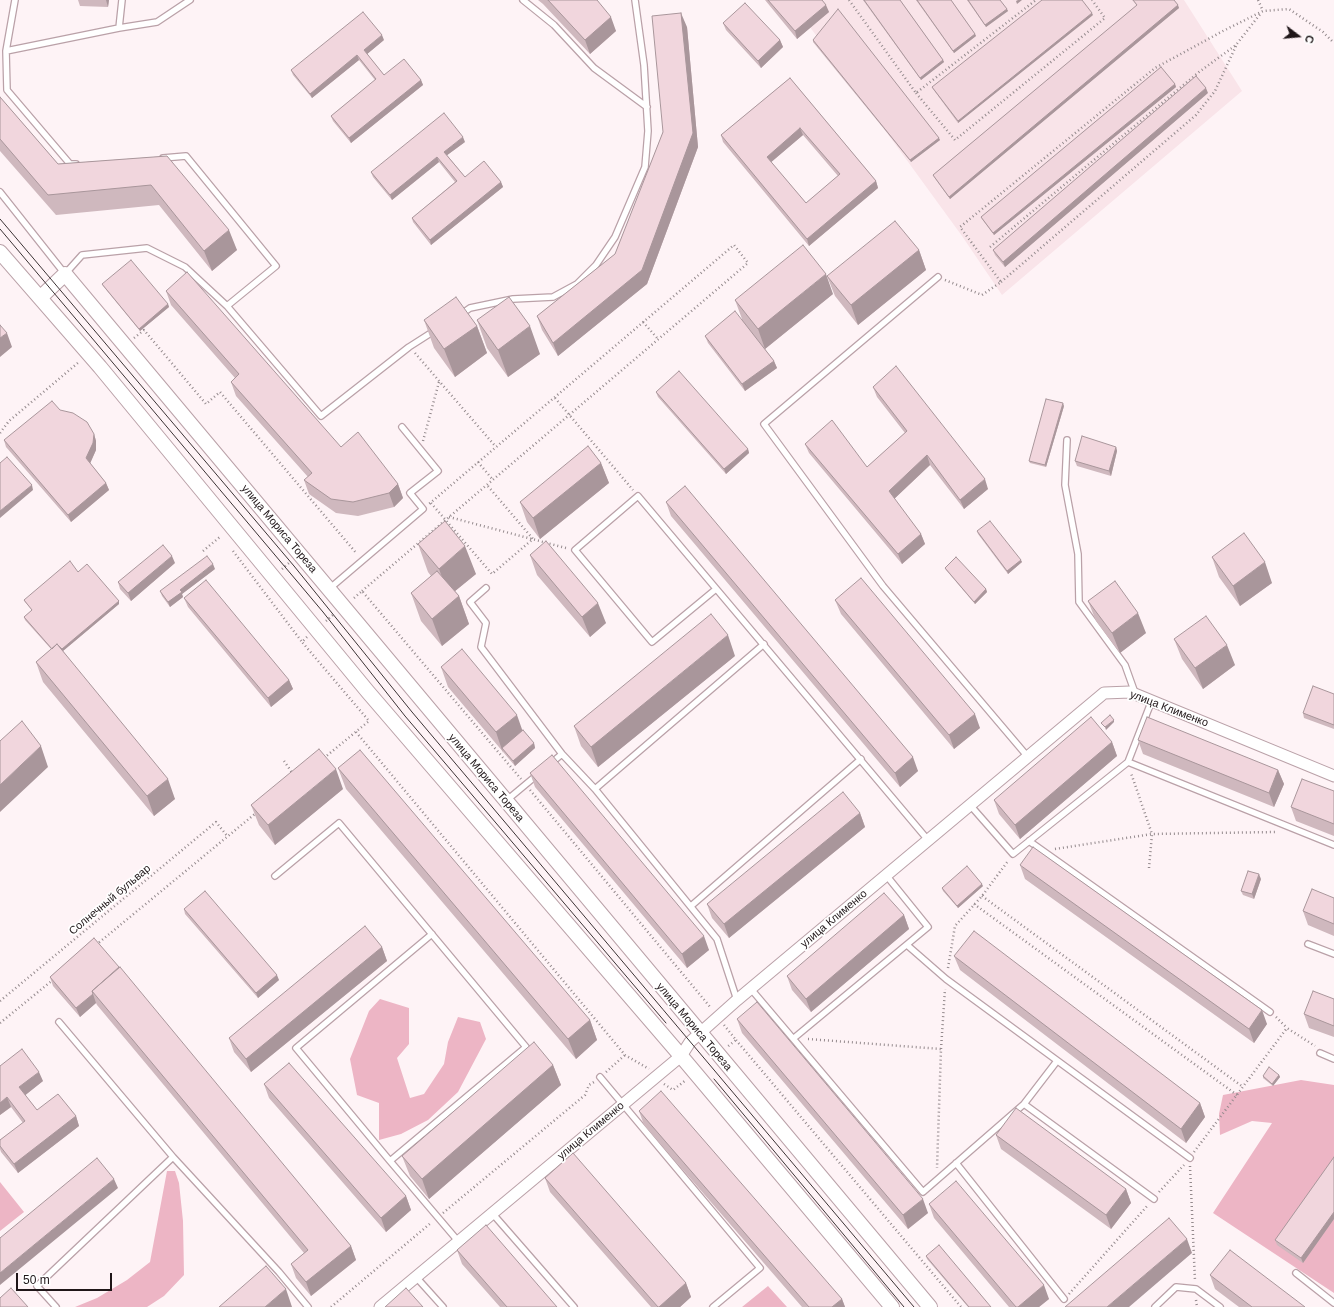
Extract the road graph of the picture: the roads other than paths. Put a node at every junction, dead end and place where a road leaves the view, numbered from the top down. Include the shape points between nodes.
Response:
1 (15, 0) edge
2 (122, 0) edge
3 (190, 0) edge
4 (523, 0) edge
5 (635, 0) edge
6 (119, 28) junction
7 (6, 52) junction
8 (647, 107) junction
9 (155, 158) edge
10 (85, 163) edge
11 (0, 192) edge
12 (0, 252) edge
13 (65, 274) junction
14 (938, 277) road end
15 (41, 298) junction
16 (227, 306) junction
17 (457, 317) edge
18 (436, 329) edge
19 (402, 427) dead end
20 (1067, 440) dead end
21 (486, 588) dead end
22 (716, 588) junction
23 (329, 589) junction
24 (764, 644) junction
25 (1135, 694) junction
26 (1152, 700) junction
27 (562, 754) junction
28 (1028, 758) junction
29 (861, 759) junction
30 (1128, 762) junction
31 (1334, 776) edge
32 (595, 789) junction
33 (506, 801) junction
34 (970, 805) junction
35 (928, 840) junction
36 (1029, 841) junction
37 (1334, 844) edge
38 (275, 876) dead end
39 (886, 876) junction
40 (690, 906) junction
41 (432, 934) junction
42 (1308, 944) dead end
43 (906, 945) junction
44 (1334, 954) edge
45 (751, 989) junction
46 (737, 1000) junction
47 (1270, 1012) road end
48 (59, 1022) dead end
49 (699, 1033) junction
50 (794, 1038) junction
51 (1320, 1054) road end
52 (680, 1056) junction
53 (1334, 1059) edge
54 (1057, 1061) junction
55 (600, 1077) road end
56 (1024, 1104) junction
57 (622, 1105) junction
58 (174, 1157) junction
59 (1190, 1158) road end
60 (390, 1161) junction
61 (956, 1163) junction
62 (1154, 1199) road end
63 (492, 1213) junction
64 (458, 1241) junction
65 (279, 1272) junction
66 (1296, 1273) dead end
67 (416, 1276) junction
68 (273, 1277) edge
69 (1064, 1299) road end
70 (1334, 1303) edge
71 (56, 1307) edge
72 (308, 1307) edge
73 (380, 1307) edge
74 (443, 1307) edge
75 (574, 1307) edge
76 (713, 1307) edge
77 (892, 1307) edge
78 (930, 1307) edge
79 (1155, 1307) edge
80 (1220, 1307) edge

1 - 7 lane
2 - 6 lane
3 - 6 lane via 157,22
4 - 8 lane via 554,25 594,68
5 - 8 lane
6 - 7 lane
7 - 10 lane via 7,90 70,164
8 - 17 lane via 645,167 615,237 596,265 576,284 553,297 513,299 470,308
9 - 16 lane via 186,156 276,266
11 - 13 lane
12 - 15 street
13 - 15 street
13 - 16 lane via 82,255 147,248 185,267
13 - 23 street, улица Мориса Тореза
14 - 28 lane via 764,424 883,586
15 - 52 street via 368,692
16 - 18 lane via 321,416 409,346
19 - 23 lane via 438,471 410,493 423,510
20 - 25 lane via 1065,485 1078,554 1079,602 1125,665
21 - 27 lane via 470,602 486,623 481,647
22 - 22 lane via 652,642 575,550 638,496
22 - 24 lane
23 - 33 street, улица Мориса Тореза
24 - 29 lane
24 - 32 lane
25 - 26 street, улица Клименко
25 - 28 street, улица Клименко via 1104,693
26 - 30 lane
26 - 31 street, улица Клименко
27 - 32 lane
27 - 33 lane
28 - 34 street, улица Клименко
29 - 35 lane
29 - 40 lane
30 - 36 lane
30 - 37 lane
32 - 40 lane
33 - 49 street, улица Мориса Тореза
34 - 35 street, улица Клименко
34 - 36 lane via 1013,854
35 - 39 street, улица Клименко
36 - 47 lane
38 - 41 lane via 338,823
39 - 43 lane via 928,927
39 - 45 street, улица Клименко
40 - 46 lane via 717,940
41 - 60 lane via 526,1046
41 - 60 lane via 296,1048
42 - 44 lane
43 - 50 lane
43 - 54 lane via 946,979
45 - 46 street, улица Клименко
45 - 50 lane
46 - 49 street, улица Клименко
48 - 58 lane
49 - 52 street, улица Клименко
49 - 78 street, улица Мориса Тореза
50 - 61 lane via 923,1192
51 - 53 lane
52 - 57 street, улица Клименко
52 - 77 street
54 - 56 lane
54 - 59 lane
55 - 57 lane
56 - 61 lane
56 - 62 lane
57 - 63 street, улица Клименко
57 - 76 lane via 760,1268
58 - 65 lane
58 - 71 lane via 37,1286
60 - 64 lane
61 - 69 lane
63 - 64 street, улица Клименко
63 - 75 lane
64 - 67 street, улица Клименко
65 - 68 lane
65 - 72 lane
66 - 70 lane
67 - 73 street, улица Клименко
67 - 74 lane
79 - 80 lane via 1176,1287 1196,1289

